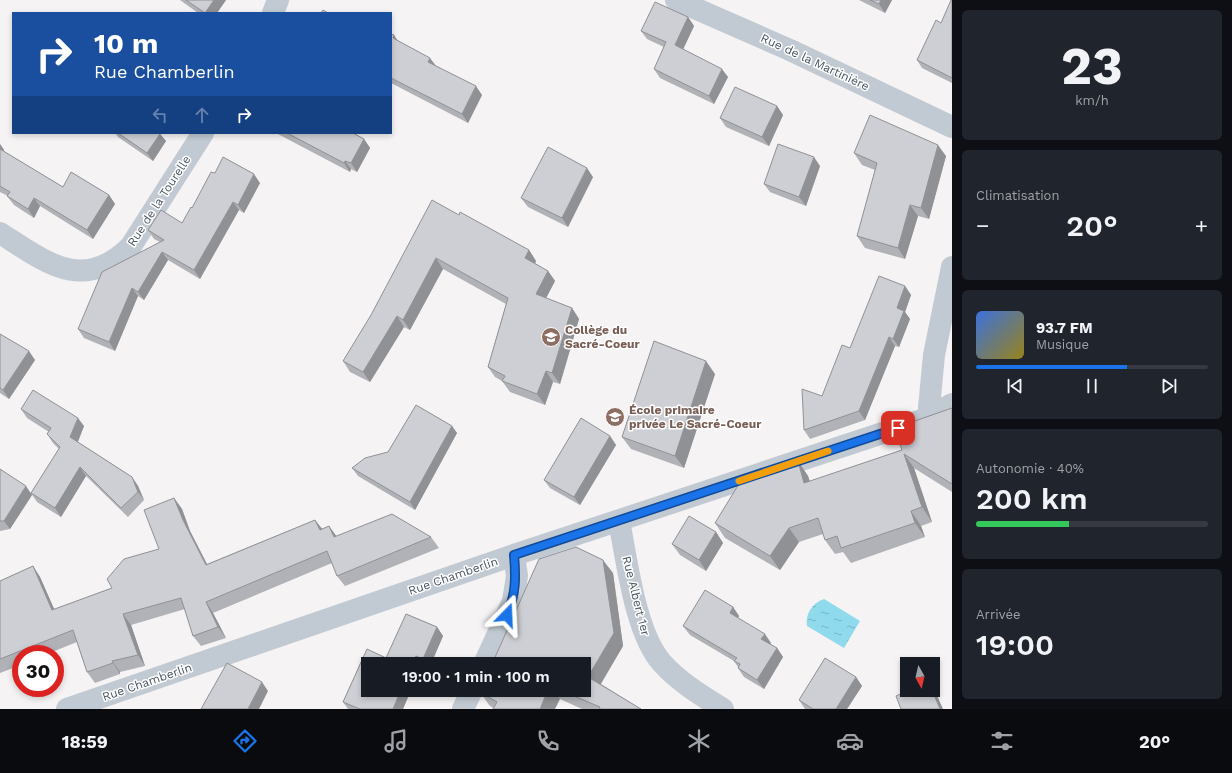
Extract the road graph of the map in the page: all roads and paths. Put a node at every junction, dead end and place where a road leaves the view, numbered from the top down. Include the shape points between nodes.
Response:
1 (278, 0) edge
2 (676, 0) edge
3 (273, 12) edge
4 (952, 127) edge
5 (202, 134) edge
6 (0, 232) edge
7 (952, 268) edge
8 (952, 404) edge
9 (928, 418) junction
10 (619, 521) junction
11 (514, 555) junction
12 (487, 657) edge
13 (469, 697) edge
14 (67, 709) edge
15 (463, 709) edge
16 (723, 709) edge

1 - 3 street
2 - 4 street, Rue de la Martinière via 790,50
5 - 6 street, Rue de la Tourelle via 132,246 121,257 104,266 89,270 55,267
7 - 9 street via 934,355
8 - 9 street, Rue Chamberlin
9 - 10 street, Rue Chamberlin
10 - 11 street, Rue Chamberlin
10 - 16 street, Rue Albert 1er via 647,641 661,662 681,680
11 - 12 street via 517,576 513,601
11 - 14 street, Rue Chamberlin
13 - 15 street

